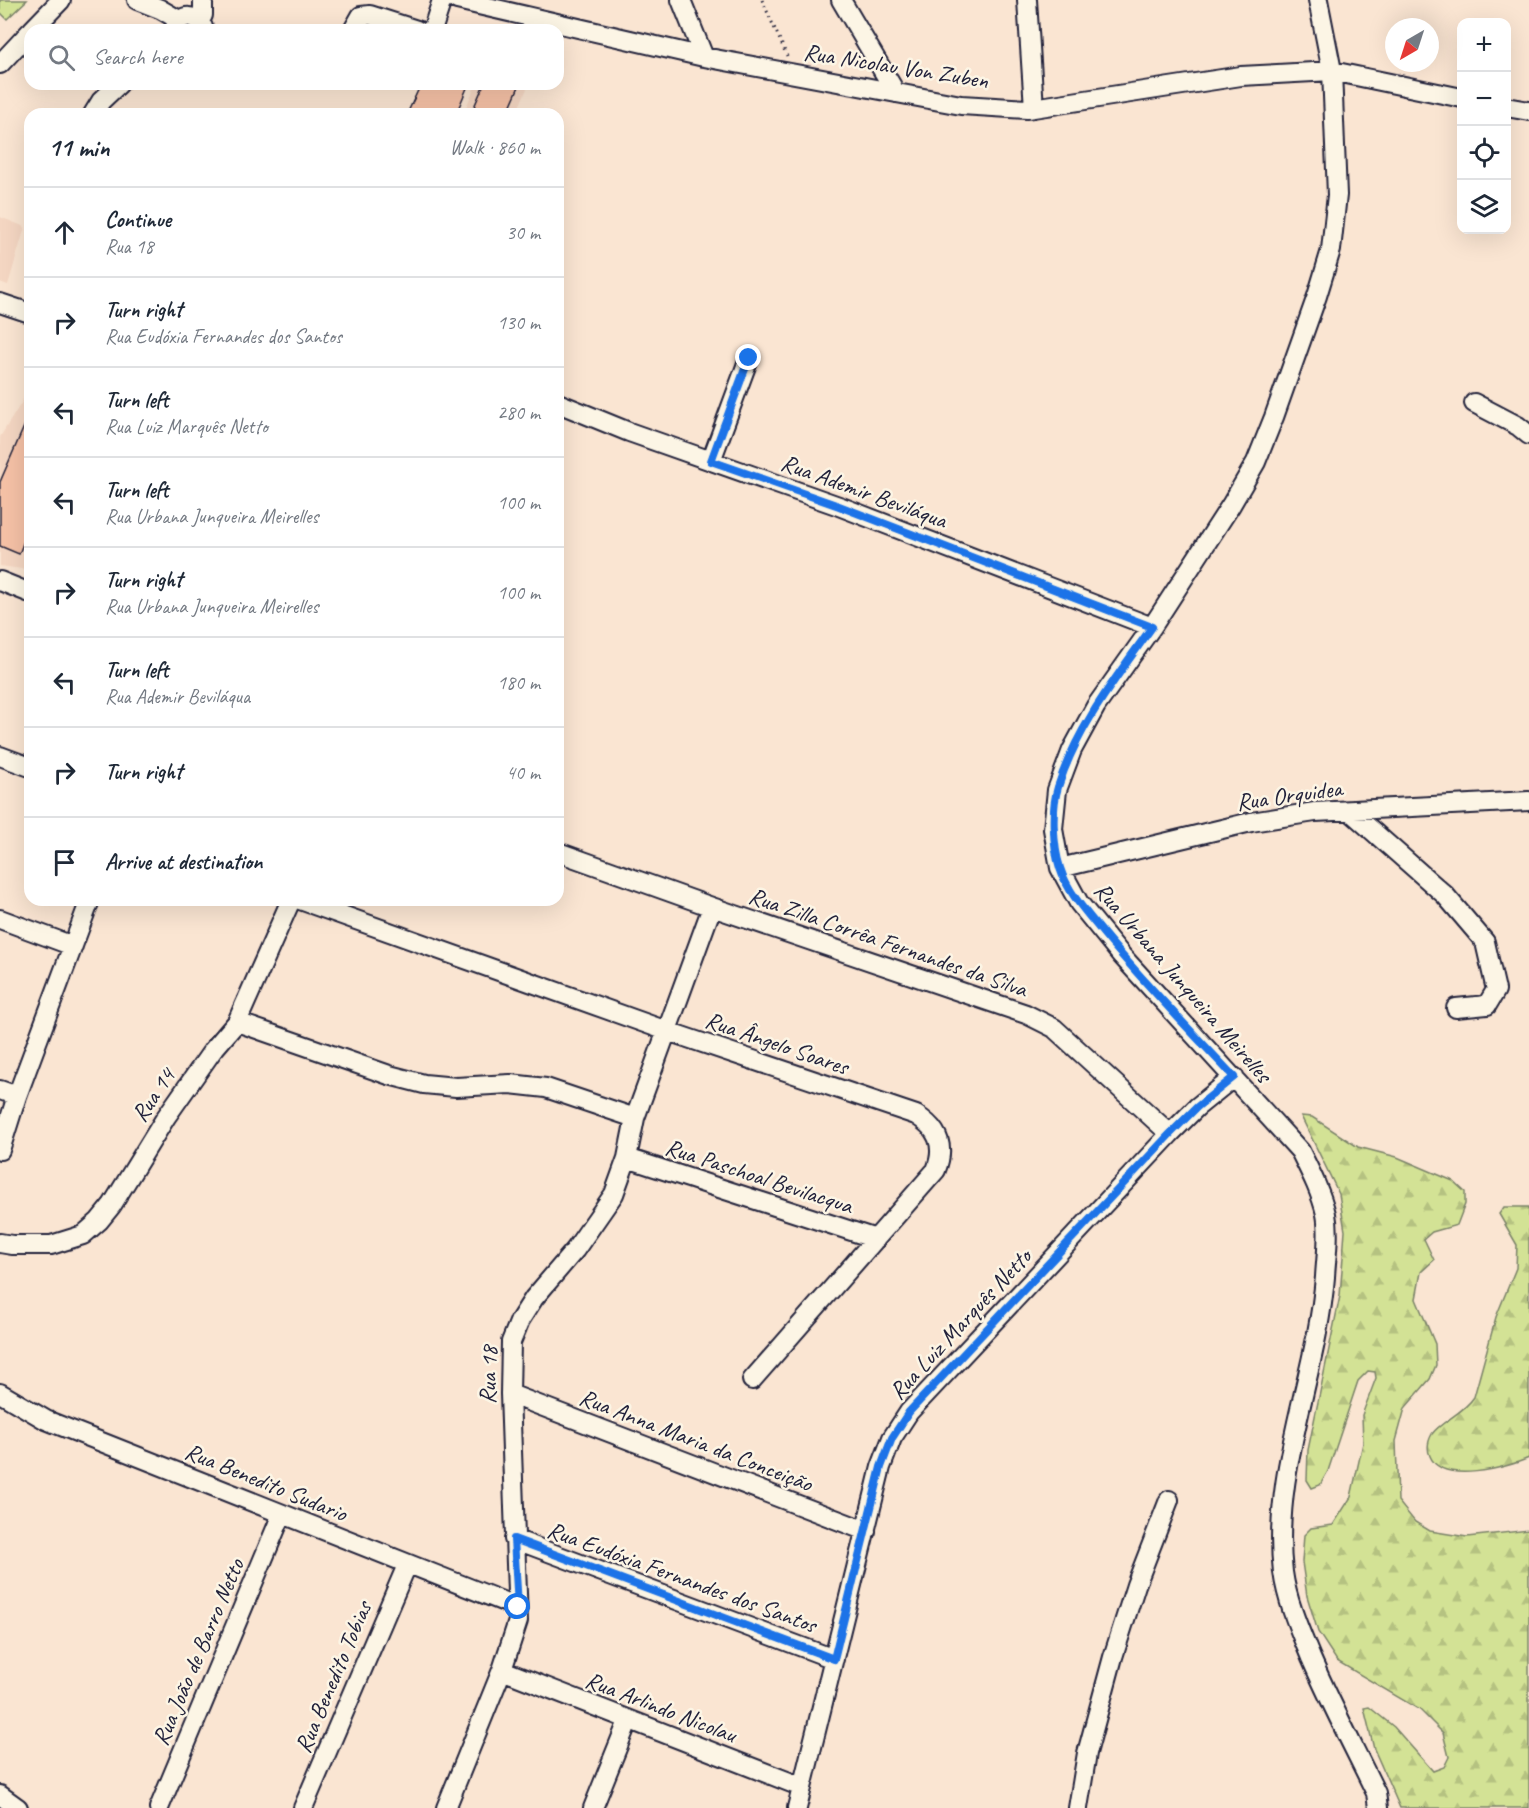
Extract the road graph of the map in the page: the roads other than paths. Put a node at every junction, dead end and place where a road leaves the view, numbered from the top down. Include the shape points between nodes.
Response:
1 (62, 0) edge
2 (137, 0) edge
3 (203, 0) edge
4 (442, 0) edge
5 (457, 0) edge
6 (681, 0) edge
7 (841, 0) edge
8 (1027, 0) edge
9 (1318, 0) edge
10 (38, 24) edge
11 (175, 24) edge
12 (177, 24) edge
13 (201, 24) edge
14 (202, 24) edge
15 (356, 24) edge
16 (398, 24) edge
17 (434, 24) edge
18 (561, 24) edge
19 (564, 25) edge
20 (24, 38) edge
21 (705, 57) junction
22 (0, 64) edge
23 (1332, 71) junction
24 (113, 90) edge
25 (896, 93) junction
26 (1457, 97) edge
27 (97, 108) edge
28 (1034, 108) junction
29 (1511, 108) edge
30 (1529, 111) edge
31 (0, 303) edge
32 (24, 311) edge
33 (749, 358) dead end
34 (1474, 403) dead end
35 (564, 405) edge
36 (1529, 435) edge
37 (711, 461) junction
38 (0, 581) edge
39 (24, 591) edge
40 (1152, 627) junction
41 (0, 756) edge
42 (24, 765) edge
43 (1529, 801) edge
44 (1350, 811) junction
45 (564, 854) edge
46 (1060, 868) junction
47 (88, 906) edge
48 (288, 906) edge
49 (317, 906) edge
50 (712, 907) junction
51 (0, 919) edge
52 (73, 946) junction
53 (1456, 1008) dead end
54 (237, 1022) junction
55 (667, 1031) junction
56 (1234, 1077) junction
57 (0, 1090) edge
58 (17, 1096) junction
59 (635, 1118) junction
60 (1170, 1134) junction
61 (0, 1150) edge
62 (627, 1158) junction
63 (876, 1239) junction
64 (0, 1242) edge
65 (752, 1380) dead end
66 (0, 1393) edge
67 (510, 1395) junction
68 (1169, 1500) dead end
69 (282, 1514) junction
70 (866, 1530) junction
71 (514, 1539) junction
72 (406, 1564) junction
73 (518, 1607) junction
74 (834, 1659) junction
75 (502, 1670) junction
76 (628, 1721) junction
77 (802, 1787) junction
78 (0, 1795) edge
79 (18, 1808) edge
80 (159, 1808) edge
81 (303, 1808) edge
82 (446, 1808) edge
83 (593, 1808) edge
84 (797, 1808) edge
85 (1078, 1808) edge
86 (1378, 1808) edge

1 - 10 street
2 - 11 street via 160,9
3 - 14 street
4 - 17 street
5 - 18 street, Rua Nicolau Von Zuben
6 - 21 street
7 - 25 street
8 - 28 street
9 - 23 street, Rua Urbana Junqueira Meirelles
12 - 13 street via 187,16
15 - 16 street via 361,16 369,15
19 - 21 street, Rua Nicolau Von Zuben
20 - 22 street
21 - 25 street, Rua Nicolau Von Zuben
23 - 26 street, Rua Nicolau Von Zuben
23 - 28 street, Rua Nicolau Von Zuben via 1241,76
23 - 40 street, Rua Urbana Junqueira Meirelles via 1336,195 1331,250 1317,296 1256,462
24 - 27 street
25 - 28 street, Rua Nicolau Von Zuben via 961,105
29 - 30 street
31 - 32 street
33 - 37 street
34 - 36 street
35 - 37 street, Rua Ademir Beviláqua
37 - 40 street, Rua Ademir Beviláqua
38 - 39 street
40 - 46 street, Rua Urbana Junqueira Meirelles via 1096,706 1072,750 1057,790 1055,809 1053,829
41 - 42 street
43 - 44 street, Rua Orquidea
44 - 46 street, Rua Orquidea via 1251,822
44 - 53 street via 1445,895 1485,942 1496,990 1487,1005
45 - 50 street, Rua Zilla Corrêa Fernandes da Silva
46 - 56 street, Rua Urbana Junqueira Meirelles via 1078,903 1122,956
47 - 52 street
48 - 54 street, Rua 14
49 - 55 street, Rua Ângelo Soares
50 - 55 street, Rua 18
50 - 60 street, Rua Zilla Corrêa Fernandes da Silva via 1026,1014 1054,1028
51 - 52 street
52 - 58 street
54 - 59 street via 424,1084 546,1088
54 - 64 street, Rua 14 via 166,1117 99,1221 83,1235 51,1245
55 - 59 street, Rua 18
55 - 63 street, Rua Ângelo Soares via 916,1115 934,1129 939,1142 936,1170
56 - 60 street, Rua Luiz Marquês Netto
56 - 86 street, Rua Urbana Junqueira Meirelles via 1300,1151 1326,1215 1323,1304 1281,1514 1283,1573 1297,1625 1376,1793
57 - 58 street
58 - 61 street
59 - 62 street, Rua 18
60 - 70 street, Rua Luiz Marquês Netto via 909,1412 892,1438 881,1467
62 - 63 street, Rua Paschoal Bevilacqua
62 - 67 street, Rua 18 via 614,1194 597,1220 520,1320 511,1342
63 - 65 street, Rua Ângelo Soares
66 - 69 street, Rua Benedito Sudario via 46,1420
67 - 70 street, Rua Anna Maria da Conceição
67 - 71 street, Rua 18
68 - 85 street via 1113,1657 1087,1753
69 - 72 street, Rua Benedito Sudario
69 - 80 street, Rua João de Barro Netto
70 - 74 street, Rua Luiz Marquês Netto
71 - 73 street, Rua 18
71 - 74 street, Rua Eudóxia Fernandes dos Santos
72 - 73 street, Rua Benedito Sudario
72 - 81 street, Rua Benedito Tobias
73 - 75 street, Rua 18 via 516,1631
74 - 77 street, Rua Luiz Marquês Netto
75 - 76 street, Rua Arlindo Nicolau
75 - 82 street, Rua 18
76 - 77 street, Rua Arlindo Nicolau
76 - 83 street
77 - 84 street, Rua Luiz Marquês Netto
78 - 79 street

